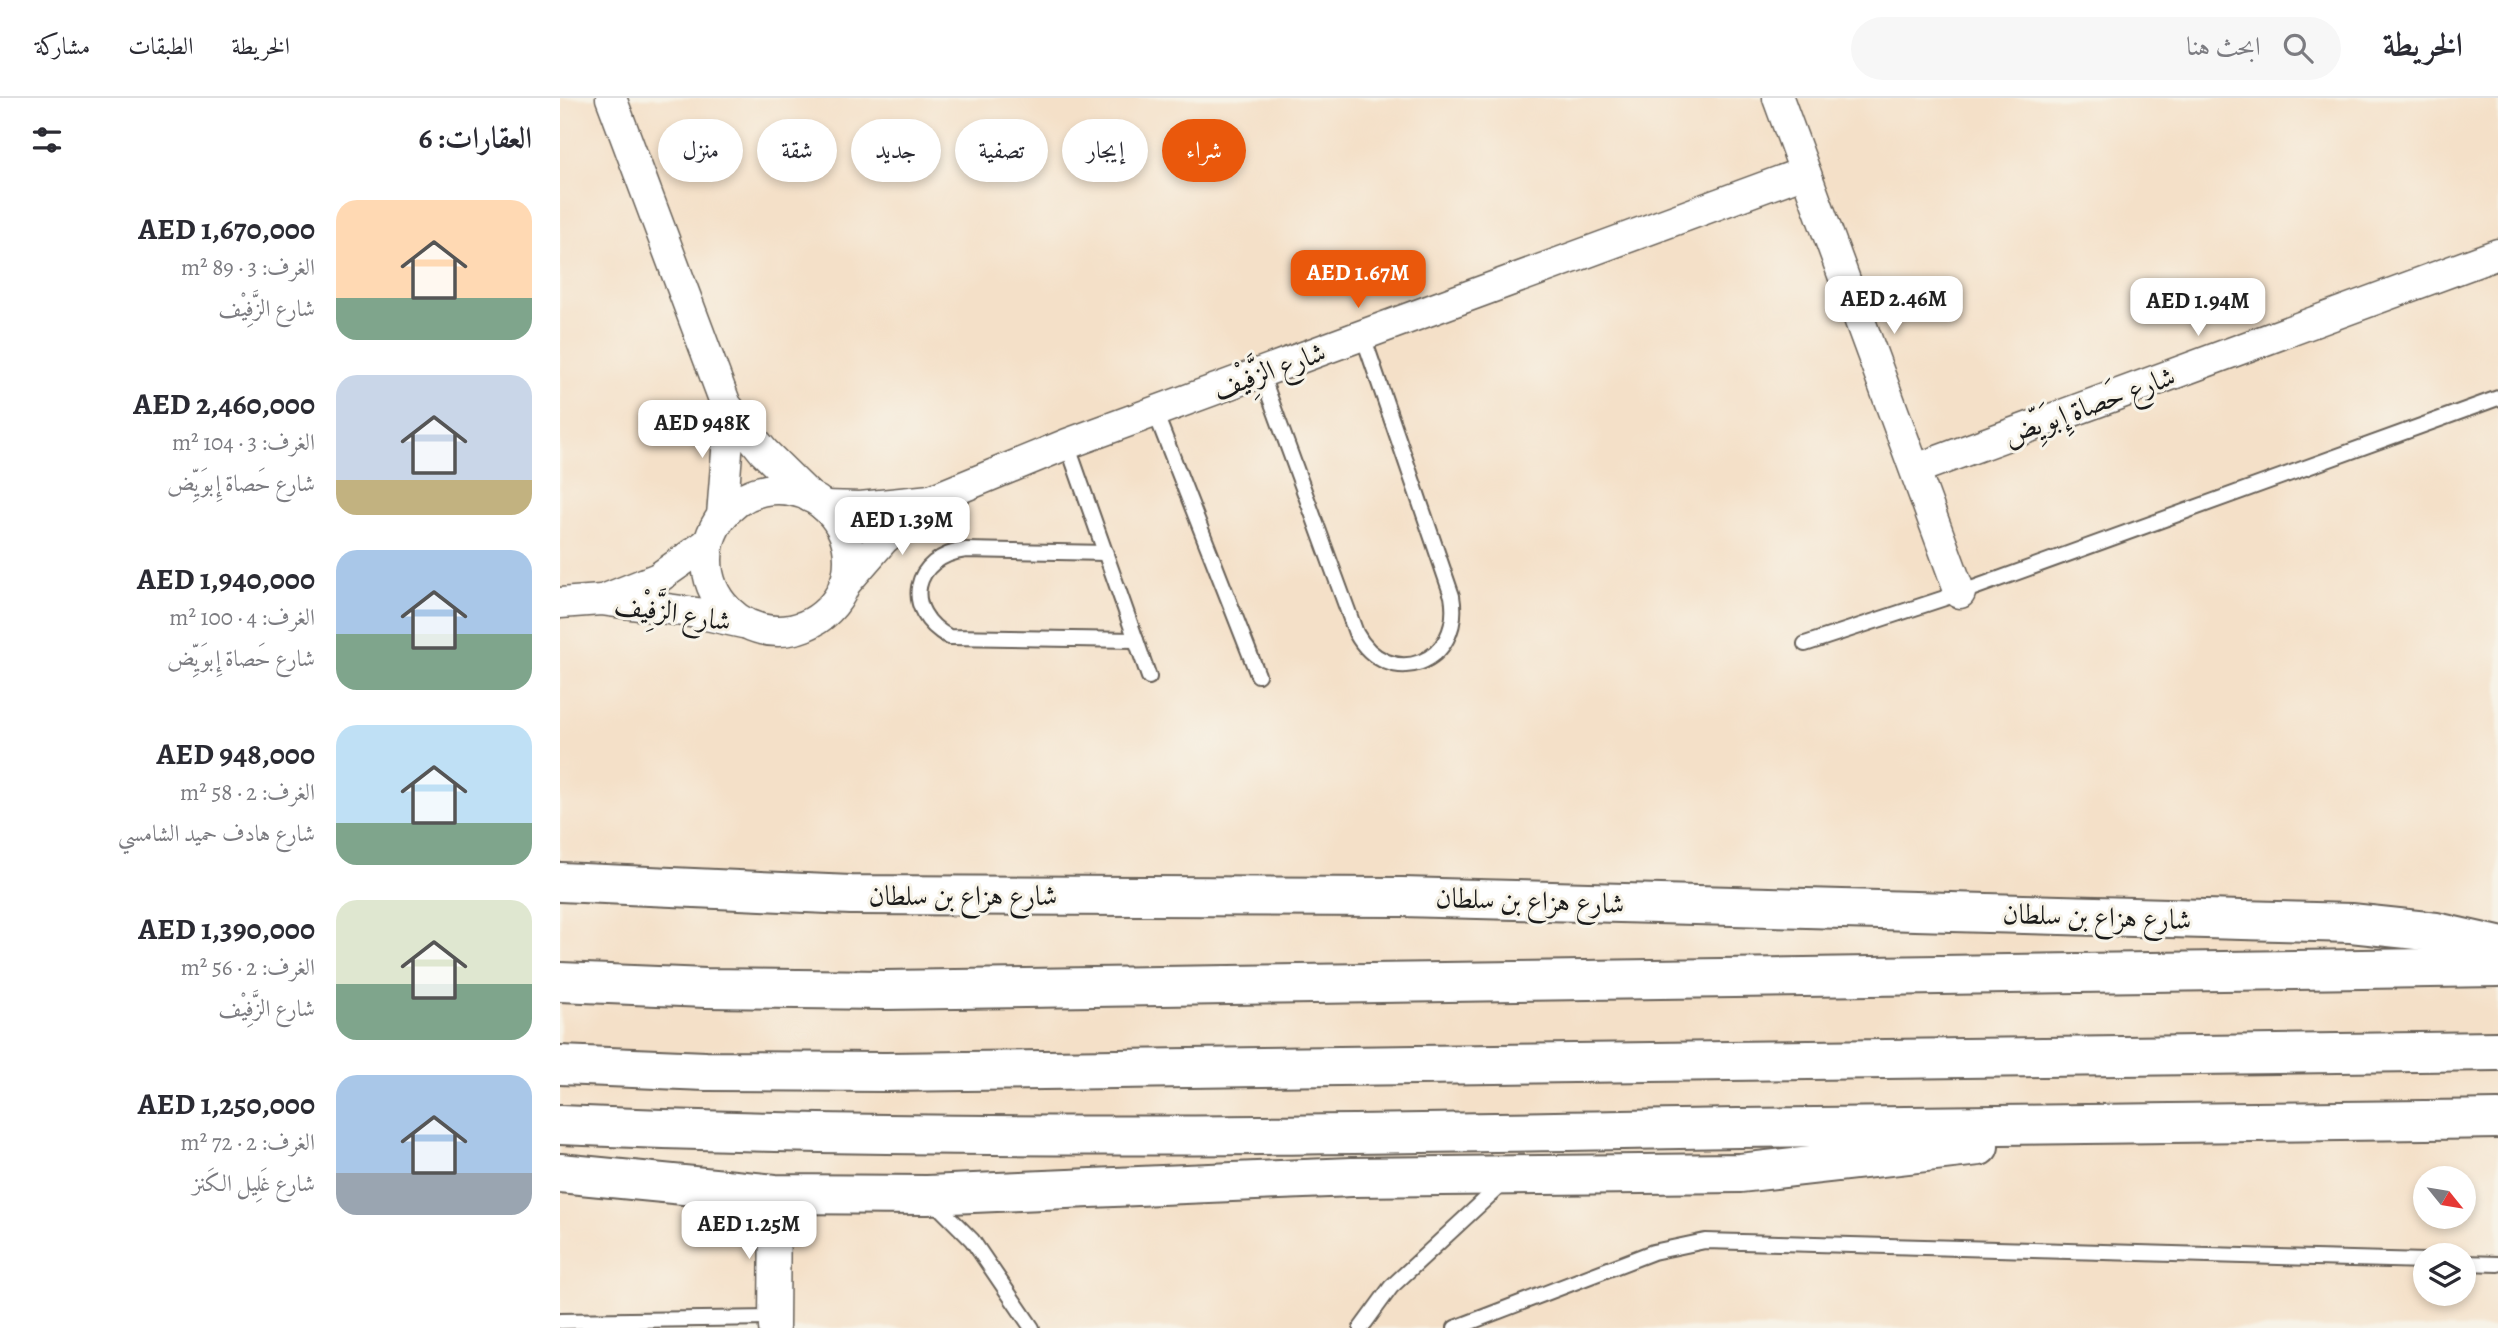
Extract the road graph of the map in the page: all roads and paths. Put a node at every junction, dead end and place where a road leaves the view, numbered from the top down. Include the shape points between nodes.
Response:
1 (611, 98) edge
2 (1778, 98) edge
3 (1805, 172) junction
4 (2498, 254) edge
5 (1363, 336) junction
6 (1261, 373) junction
7 (2498, 398) edge
8 (726, 405) junction
9 (1155, 412) junction
10 (1067, 444) junction
11 (1916, 468) junction
12 (931, 500) junction
13 (817, 501) junction
14 (722, 516) junction
15 (709, 542) junction
16 (1106, 553) junction
17 (844, 585) junction
18 (1960, 593) junction
19 (601, 600) junction
20 (560, 603) edge
21 (745, 624) junction
22 (1136, 640) junction
23 (1805, 644) dead end
24 (1258, 675) dead end
25 (1149, 677) dead end
26 (560, 882) edge
27 (2498, 946) edge
28 (2498, 967) edge
29 (560, 982) edge
30 (2498, 1051) edge
31 (560, 1065) edge
32 (2498, 1119) edge
33 (2199, 1121) junction
34 (560, 1125) edge
35 (560, 1173) edge
36 (1511, 1176) junction
37 (775, 1194) junction
38 (927, 1195) junction
39 (2413, 1261) edge
40 (2476, 1263) edge
41 (2498, 1264) edge
42 (560, 1321) edge
43 (774, 1323) edge
44 (1032, 1328) edge
45 (1361, 1328) edge
46 (1455, 1328) edge

1 - 8 street
2 - 3 street
3 - 5 street, شارع الزَّفِيْف
3 - 11 street
4 - 11 street, شارع حَصاة إِبوَيِّض
5 - 6 street, شارع الزَّفِيْف
5 - 6 lane via 1455,611 1448,639 1426,660 1385,662 1363,646
6 - 9 street, شارع الزَّفِيْف
7 - 18 lane
8 - 13 street via 764,452
8 - 14 street via 728,450
9 - 10 street, شارع الزَّفِيْف
9 - 24 lane
10 - 12 street, شارع الزَّفِيْف
10 - 16 lane
11 - 18 street
12 - 13 street, شارع الزَّفِيْف via 860,507
12 - 17 street, شارع الزَّفِيْف via 884,539
13 - 14 street via 779,489 763,491 747,496
13 - 17 street via 836,519 846,542
14 - 15 street
15 - 19 street, شارع الزَّفِيْف via 658,578
15 - 21 street via 707,572 719,602
16 - 22 lane
16 - 22 lane via 951,552 925,571 919,602 935,629 949,638
17 - 21 street via 825,613 796,629 761,630
18 - 23 lane
19 - 20 street, شارع الزَّفِيْف
19 - 21 street, شارع الزَّفِيْف
22 - 25 lane
26 - 27 main road, شارع هزاع بن سلطان via 852,895 1402,897 2351,923 2436,932
28 - 29 main road, شارع هزاع بن سلطان via 885,990
30 - 31 main road via 886,1072
32 - 33 main road
33 - 34 main road via 1143,1135
33 - 36 main road via 1741,1173
35 - 37 main road
36 - 38 main road via 1352,1177
36 - 45 lane via 1391,1287
37 - 38 main road
37 - 43 street
38 - 44 lane via 972,1240
39 - 46 lane via 1705,1241 1653,1252
40 - 41 lane
42 - 43 lane

